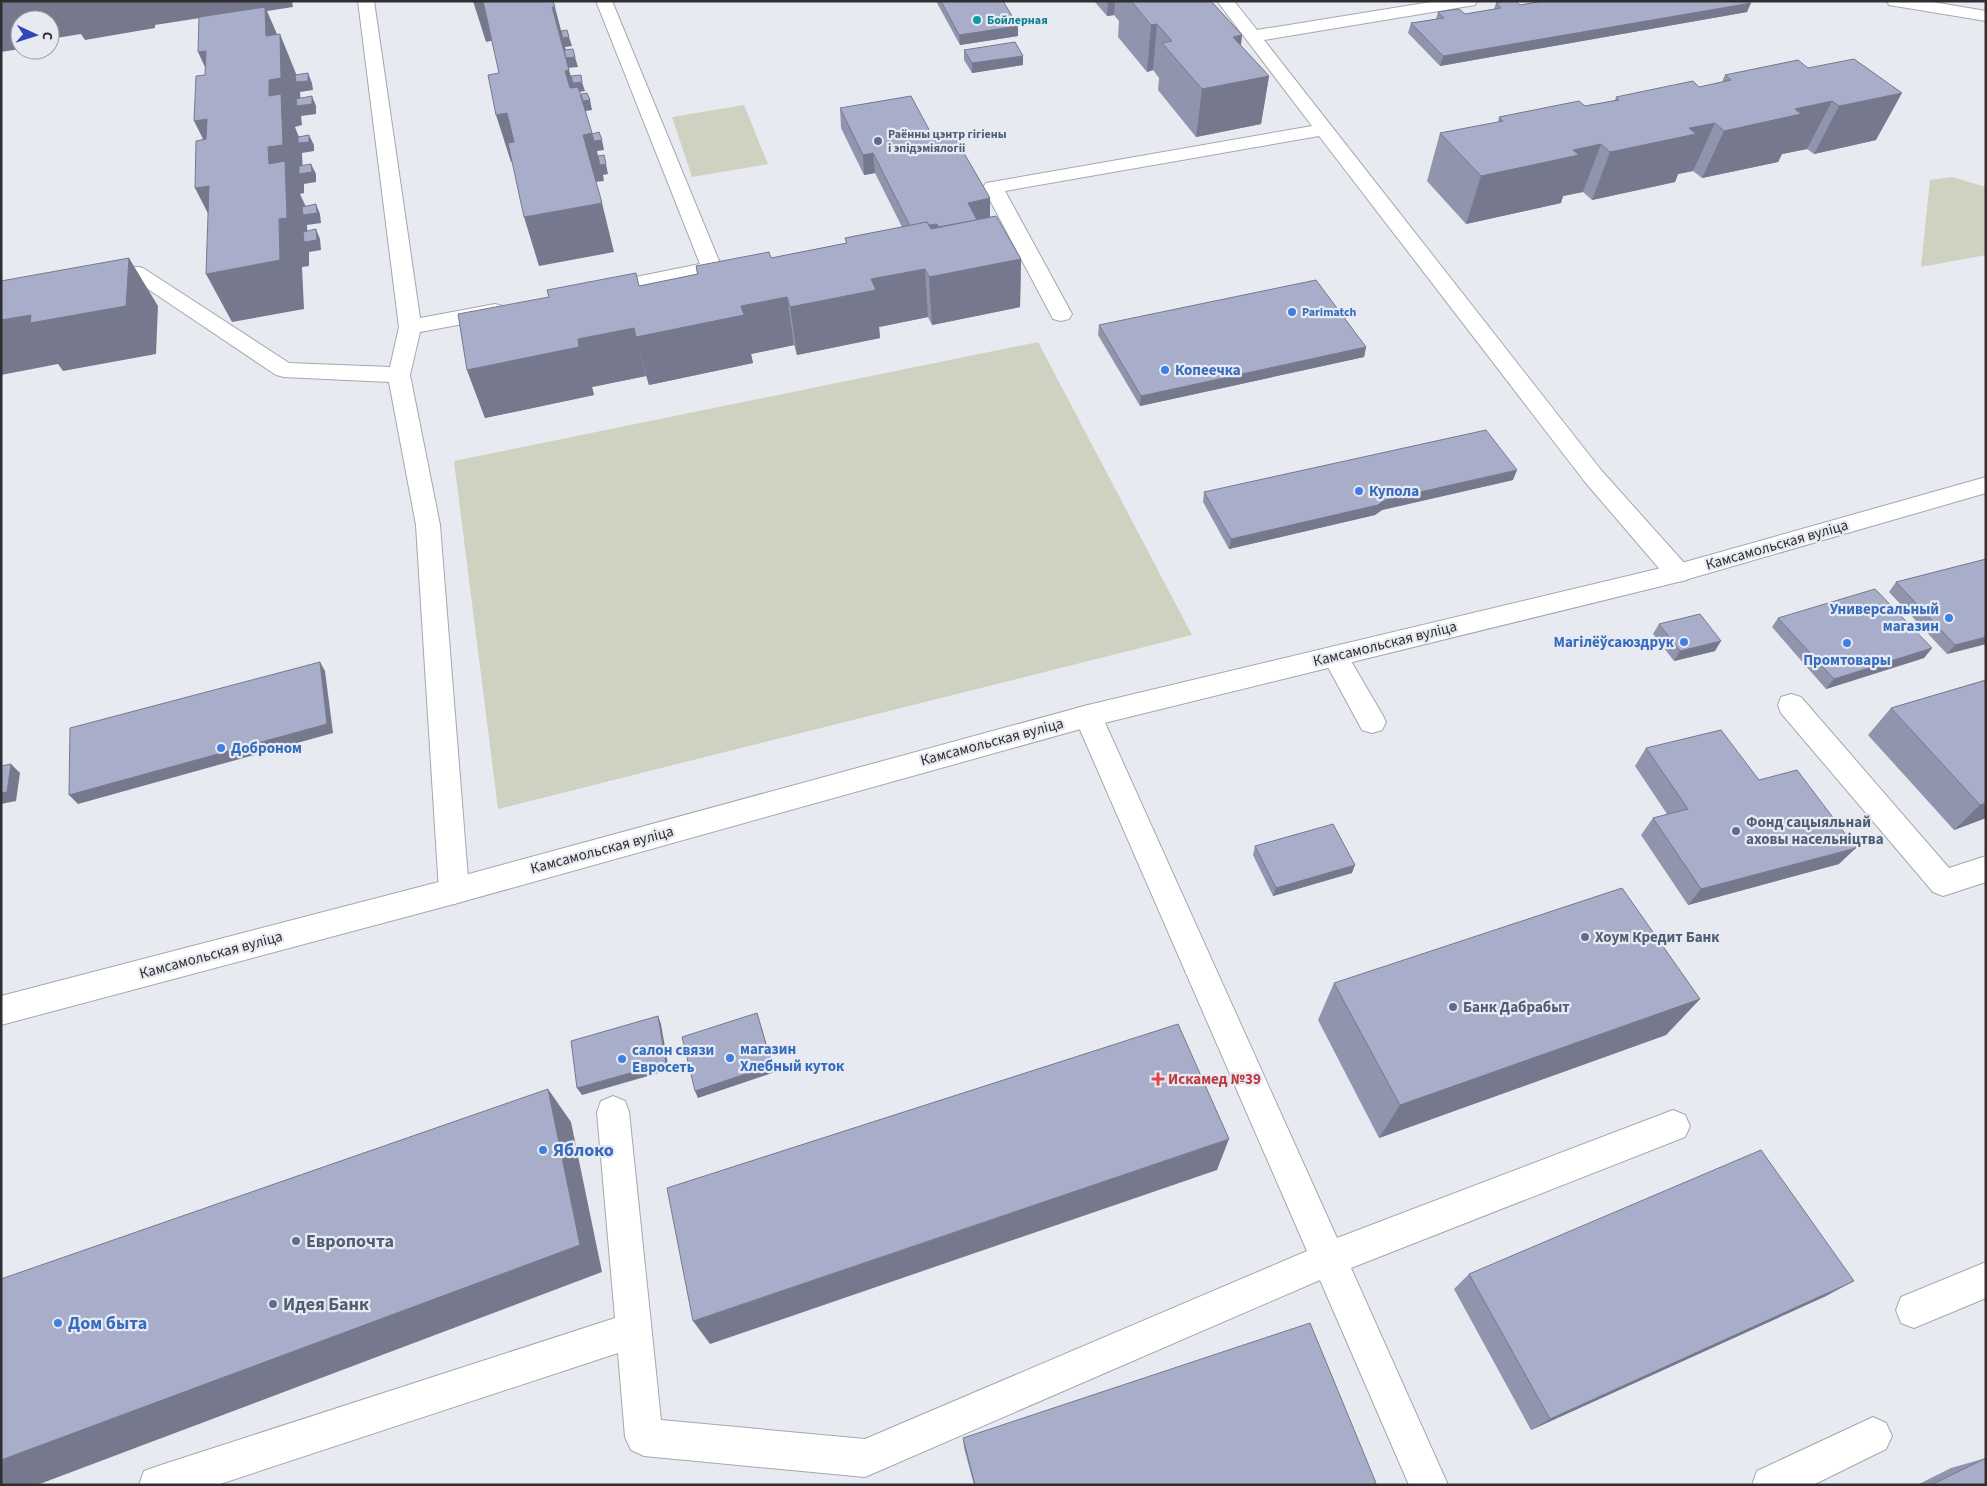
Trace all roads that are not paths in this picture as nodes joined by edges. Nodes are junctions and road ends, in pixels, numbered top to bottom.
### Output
1 (366, 1) edge
2 (604, 1) edge
3 (1225, 1) edge
4 (1469, 1) edge
5 (1895, 1) edge
6 (1986, 16) edge
7 (1254, 36) junction
8 (1325, 129) junction
9 (88, 282) edge
10 (583, 294) edge
11 (516, 307) edge
12 (1062, 314) dead end
13 (410, 327) junction
14 (399, 375) junction
15 (1986, 485) edge
16 (1678, 573) junction
17 (1335, 656) junction
18 (1791, 705) dead end
19 (1088, 716) junction
20 (1372, 722) dead end
21 (1986, 869) edge
22 (454, 891) junction
23 (1, 1011) edge
24 (613, 1112) dead end
25 (1673, 1126) dead end
26 (1329, 1259) junction
27 (1986, 1280) edge
28 (1914, 1310) dead end
29 (634, 1330) junction
30 (1873, 1436) dead end
31 (158, 1485) edge
32 (1429, 1485) edge
33 (1772, 1485) edge

1 - 13 main road
2 - 10 main road
3 - 7 main road
4 - 7 main road
5 - 6 main road
7 - 8 main road
8 - 12 main road
8 - 16 main road
9 - 14 main road
11 - 13 main road
13 - 14 main road
14 - 22 main road
15 - 16 main road, Камсамольская вуліца
16 - 17 main road, Камсамольская вуліца
17 - 19 main road, Камсамольская вуліца
17 - 20 main road
18 - 21 main road
19 - 22 main road, Камсамольская вуліца
19 - 26 main road
22 - 23 main road, Камсамольская вуліца
24 - 29 main road
25 - 26 main road
26 - 29 main road
26 - 32 main road
27 - 28 main road
29 - 31 main road
30 - 33 main road

